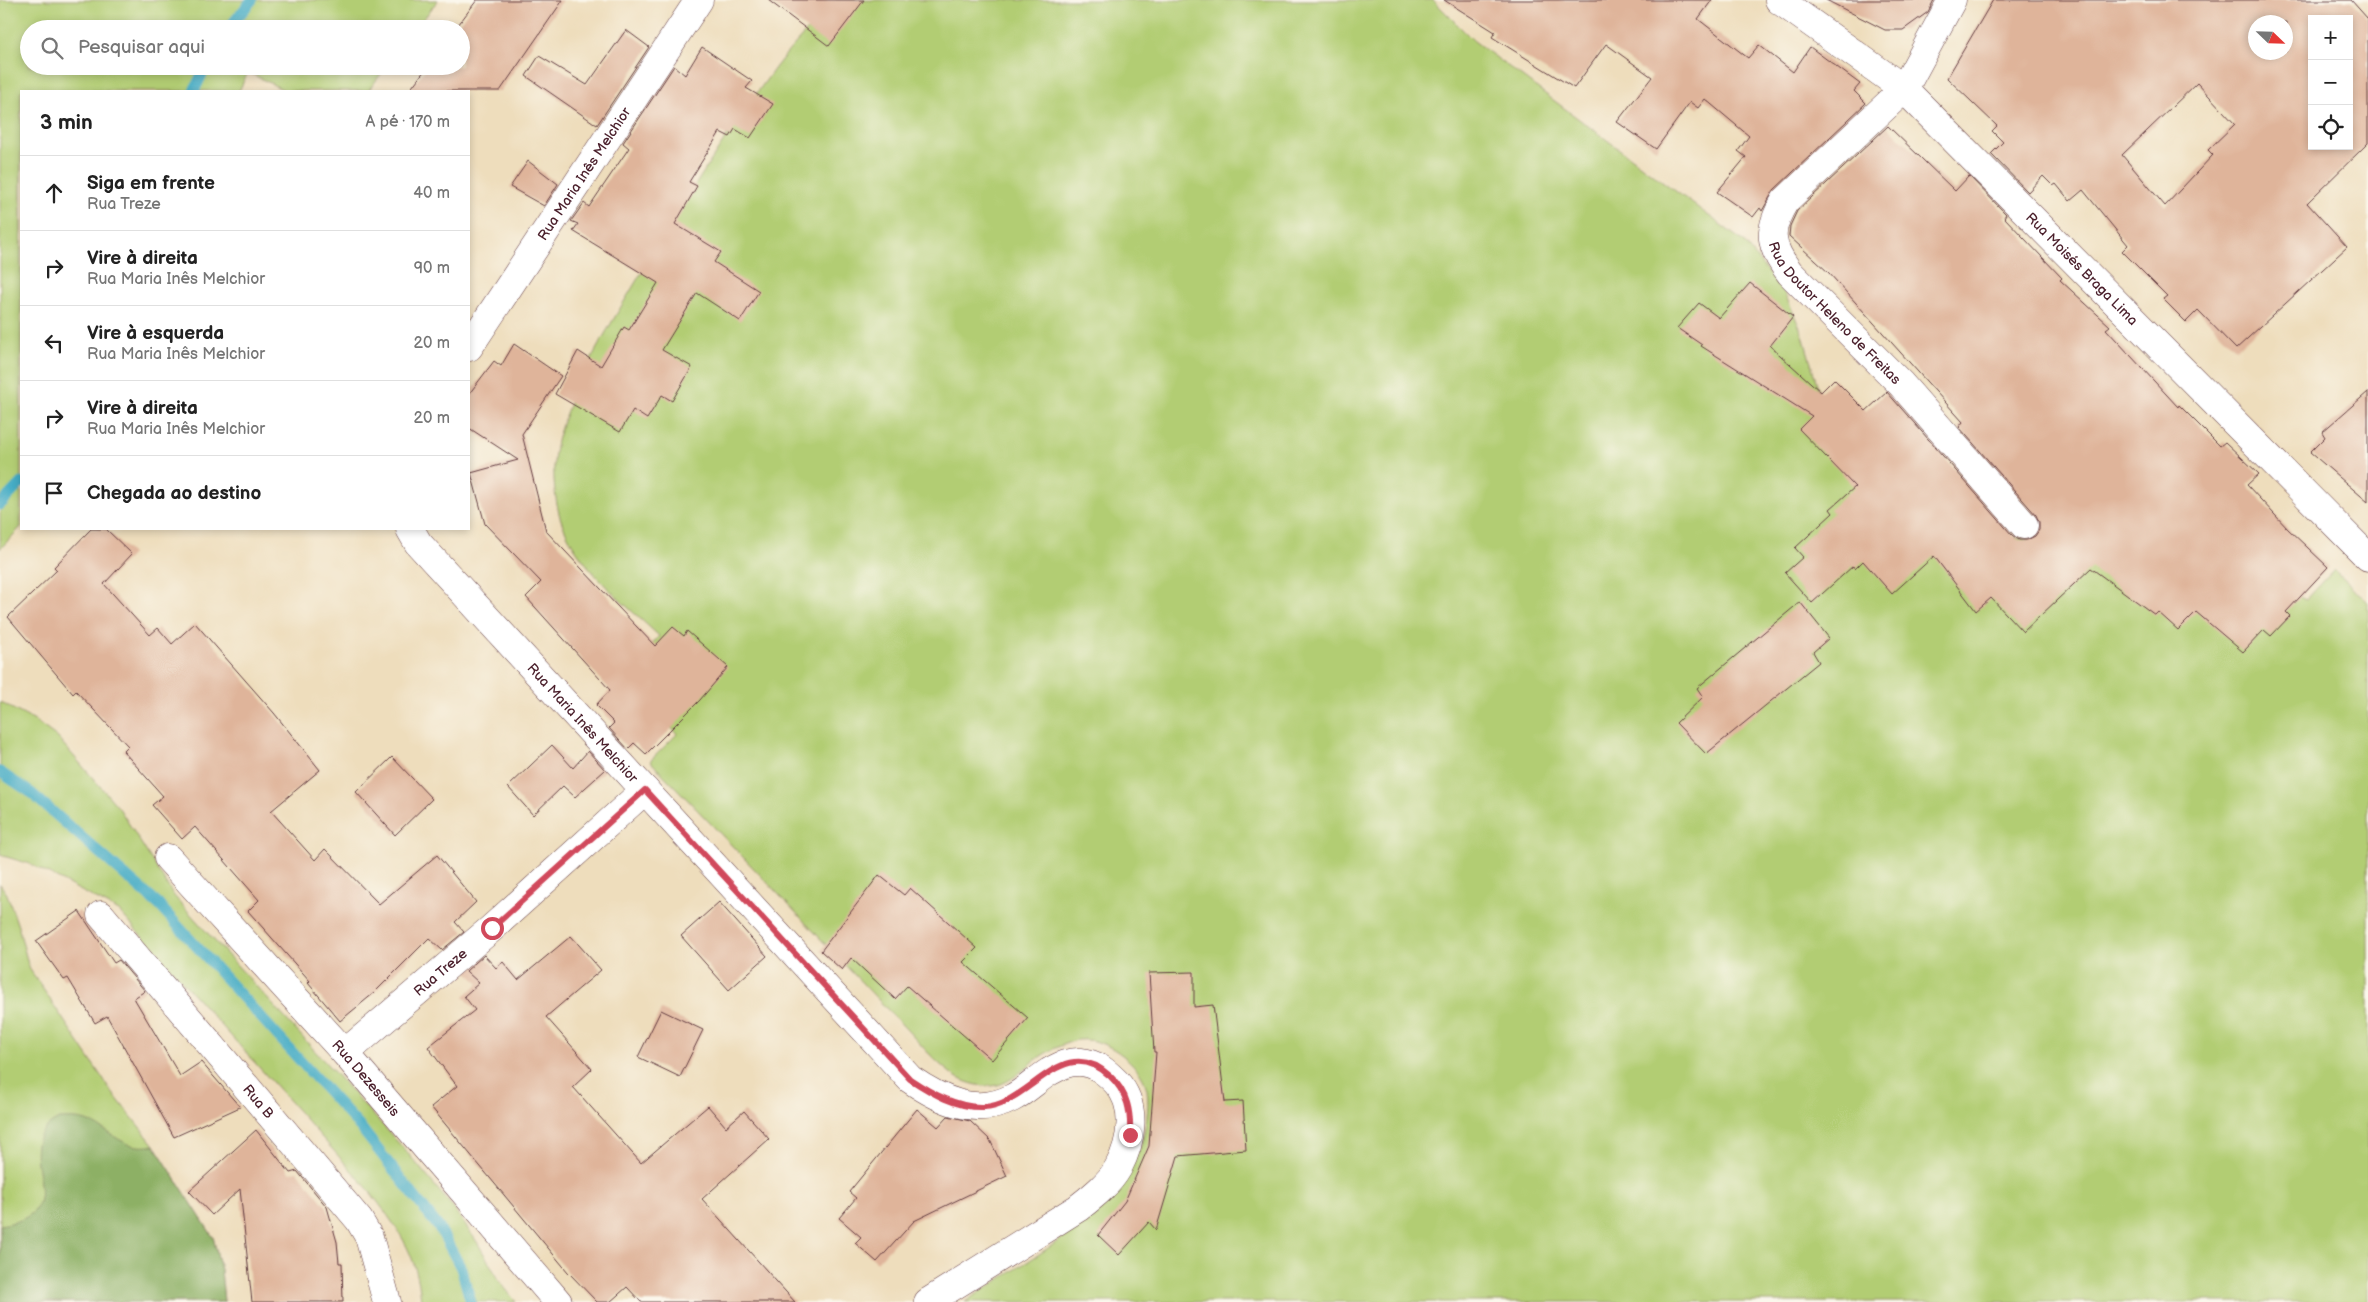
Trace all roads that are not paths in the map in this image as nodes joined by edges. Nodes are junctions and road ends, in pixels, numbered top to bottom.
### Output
1 (699, 0) edge
2 (1779, 0) edge
3 (1952, 0) edge
4 (1904, 89) junction
5 (470, 345) edge
6 (2024, 525) dead end
7 (411, 530) edge
8 (2368, 557) edge
9 (645, 790) junction
10 (168, 858) dead end
11 (100, 916) dead end
12 (346, 1053) junction
13 (387, 1302) edge
14 (558, 1302) edge
15 (928, 1302) edge

1 - 5 street, Rua Maria Inês Melchior
2 - 4 street, Rua Moisés Braga Lima
3 - 4 street, Rua Doutor Heleno de Freitas
4 - 6 street, Rua Doutor Heleno de Freitas
4 - 8 street, Rua Moisés Braga Lima
7 - 9 street, Rua Maria Inês Melchior
9 - 12 street, Rua Treze
9 - 15 street, Rua Maria Inês Melchior
10 - 12 street, Rua Dezesseis
11 - 13 street, Rua B
12 - 14 street, Rua Dezesseis

